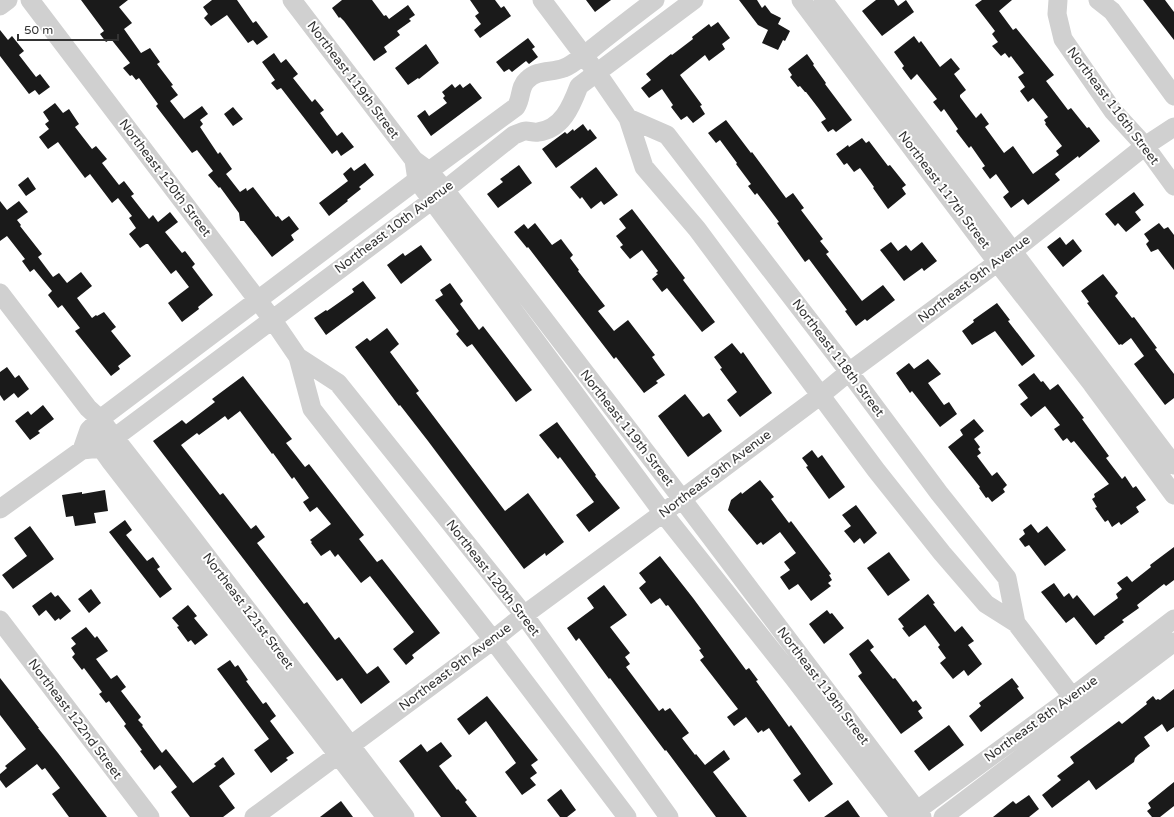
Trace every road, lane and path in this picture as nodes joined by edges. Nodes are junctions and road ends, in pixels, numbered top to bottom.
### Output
1 (8, 0) edge
2 (30, 0) edge
3 (292, 0) edge
4 (542, 0) edge
5 (655, 0) edge
6 (694, 0) edge
7 (801, 0) edge
8 (823, 0) edge
9 (1058, 0) edge
10 (1098, 0) edge
11 (0, 6) edge
12 (584, 55) junction
13 (597, 73) junction
14 (1174, 96) edge
15 (628, 118) junction
16 (1174, 127) edge
17 (1145, 146) junction
18 (423, 175) junction
19 (1174, 186) edge
20 (438, 195) junction
21 (1013, 250) junction
22 (997, 262) junction
23 (0, 293) edge
24 (258, 300) junction
25 (272, 319) junction
26 (298, 357) junction
27 (849, 372) junction
28 (821, 395) junction
29 (92, 419) junction
30 (99, 445) junction
31 (1174, 465) edge
32 (1174, 495) edge
33 (682, 499) junction
34 (0, 509) edge
35 (663, 513) junction
36 (524, 614) junction
37 (1174, 619) edge
38 (0, 620) edge
39 (1016, 623) junction
40 (493, 640) junction
41 (1174, 642) edge
42 (1077, 704) junction
43 (345, 750) junction
44 (912, 815) edge
45 (150, 817) edge
46 (254, 817) edge
47 (386, 817) edge
48 (405, 817) edge
49 (627, 817) edge
50 (669, 817) edge
51 (943, 817) edge

1 - 11 street
2 - 24 street, Northeast 120th Street
3 - 18 street, Northeast 119th Street
4 - 12 street, Northeast 118th Street
5 - 12 street, Northeast 10th Avenue
6 - 13 street, Northeast 10th Avenue
7 - 22 street, Northeast 117th Street
8 - 21 street, Northeast 117th Street
9 - 17 street, Northeast 116th Street
10 - 14 street
12 - 13 street, Northeast 118th Street
12 - 18 street, Northeast 10th Avenue
13 - 15 street, Northeast 118th Street
13 - 20 street, Northeast 10th Avenue
15 - 27 street, Northeast 118th Street
15 - 28 street, Northeast 118th Street
16 - 17 street, Northeast 9th Avenue
17 - 19 street, Northeast 116th Street
17 - 21 street, Northeast 9th Avenue
18 - 20 street, Northeast 119th Street
18 - 24 street, Northeast 10th Avenue
20 - 25 street, Northeast 10th Avenue
20 - 33 street, Northeast 119th Street
20 - 35 street, Northeast 119th Street
21 - 22 street, Northeast 9th Avenue
21 - 31 street, Northeast 117th Street
22 - 27 street, Northeast 9th Avenue
22 - 32 street, Northeast 117th Street
23 - 29 street, Northeast 121st Street
24 - 25 street, Northeast 120th Street
24 - 29 street, Northeast 10th Avenue
25 - 26 street, Northeast 120th Street
25 - 30 street, Northeast 10th Avenue
26 - 36 street, Northeast 120th Street
26 - 40 street, Northeast 120th Street
27 - 28 street, Northeast 9th Avenue
27 - 39 street, Northeast 118th Street
28 - 33 street, Northeast 9th Avenue
28 - 39 street, Northeast 118th Street
29 - 30 street, Northeast 121st Street
29 - 30 street
30 - 34 street, Northeast 10th Avenue
30 - 43 street, Northeast 121st Street
33 - 35 street, Northeast 9th Avenue
33 - 44 street, Northeast 119th Street
35 - 36 street, Northeast 9th Avenue
35 - 44 street, Northeast 119th Street
36 - 40 street, Northeast 9th Avenue
36 - 50 street, Northeast 120th Street
37 - 42 street, Northeast 8th Avenue
38 - 45 street, Northeast 122nd Street
39 - 42 street, Northeast 118th Street
40 - 43 street, Northeast 9th Avenue
40 - 49 street, Northeast 120th Street
41 - 42 street, Northeast 8th Avenue
42 - 44 street, Northeast 8th Avenue
42 - 51 street, Northeast 8th Avenue
43 - 46 street, Northeast 9th Avenue
43 - 47 street, Northeast 121st Street
43 - 48 street, Northeast 121st Street

